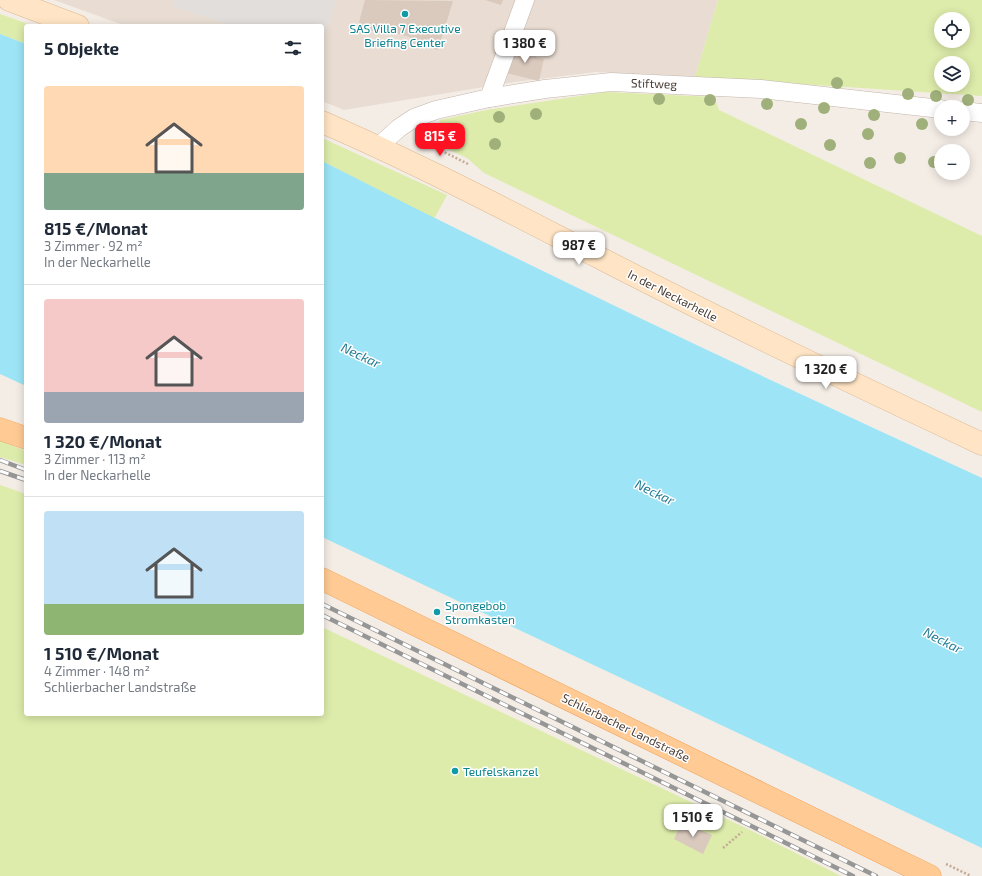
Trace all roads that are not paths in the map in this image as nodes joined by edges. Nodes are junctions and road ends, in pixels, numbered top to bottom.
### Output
1 (9, 0) edge
2 (524, 0) edge
3 (73, 24) edge
4 (489, 98) junction
5 (934, 108) edge
6 (970, 112) edge
7 (982, 113) edge
8 (324, 123) edge
9 (379, 146) junction
10 (0, 428) edge
11 (24, 437) edge
12 (982, 444) edge
13 (324, 580) edge
14 (930, 876) edge

1 - 3 main road
2 - 4 street
4 - 5 street, Stiftweg
4 - 9 street, Stiftweg
6 - 7 street
8 - 9 main road, In der Neckarhelle
9 - 12 main road, In der Neckarhelle
10 - 11 main road
13 - 14 main road, Schlierbacher Landstraße

